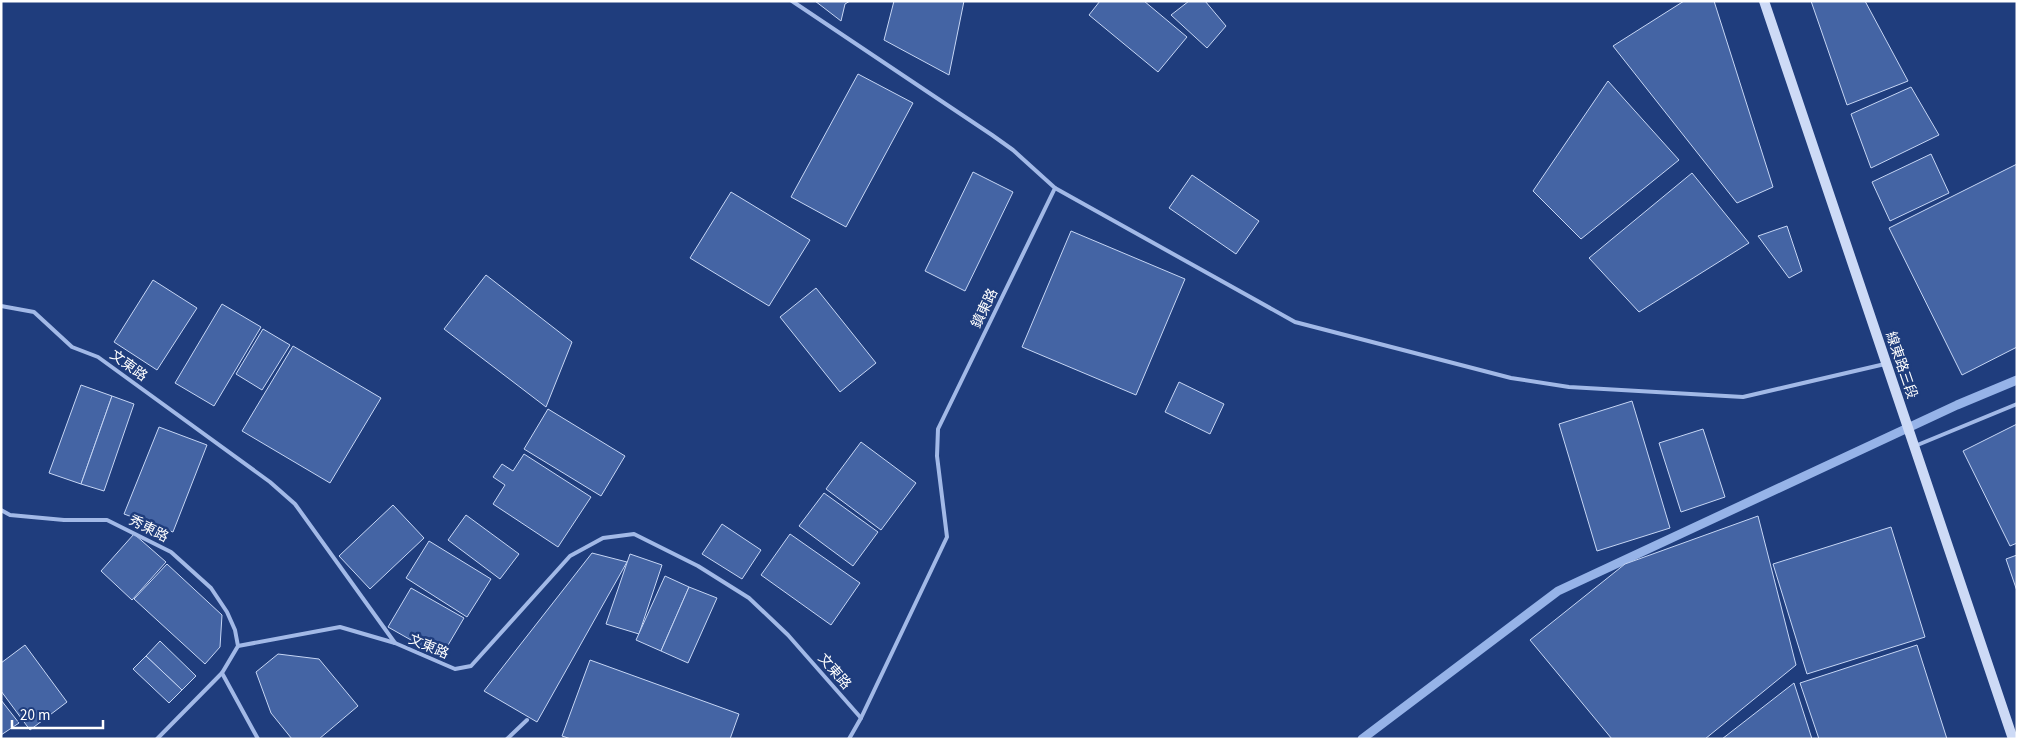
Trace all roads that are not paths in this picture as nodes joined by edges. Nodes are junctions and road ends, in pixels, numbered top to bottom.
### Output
1 (792, 1) edge
2 (1764, 1) edge
3 (1054, 188) junction
4 (1, 306) edge
5 (1887, 363) junction
6 (2017, 404) edge
7 (1915, 446) junction
8 (1, 510) edge
9 (394, 643) junction
10 (238, 646) junction
11 (222, 673) junction
12 (861, 718) junction
13 (527, 720) dead end
14 (157, 739) edge
15 (258, 739) edge
16 (507, 739) edge
17 (849, 739) edge
18 (2014, 739) edge

1 - 3 lane
2 - 5 main road, 線東路三段
3 - 5 lane
3 - 12 lane, 鎮東路
4 - 9 lane, 文東路
5 - 7 main road, 線東路三段
6 - 7 lane
7 - 18 main road, 線東路三段
8 - 10 lane, 秀東路
9 - 10 lane
9 - 12 lane, 文東路
10 - 11 lane
11 - 14 lane
11 - 15 lane
12 - 17 lane, 鎮東路
13 - 16 lane

